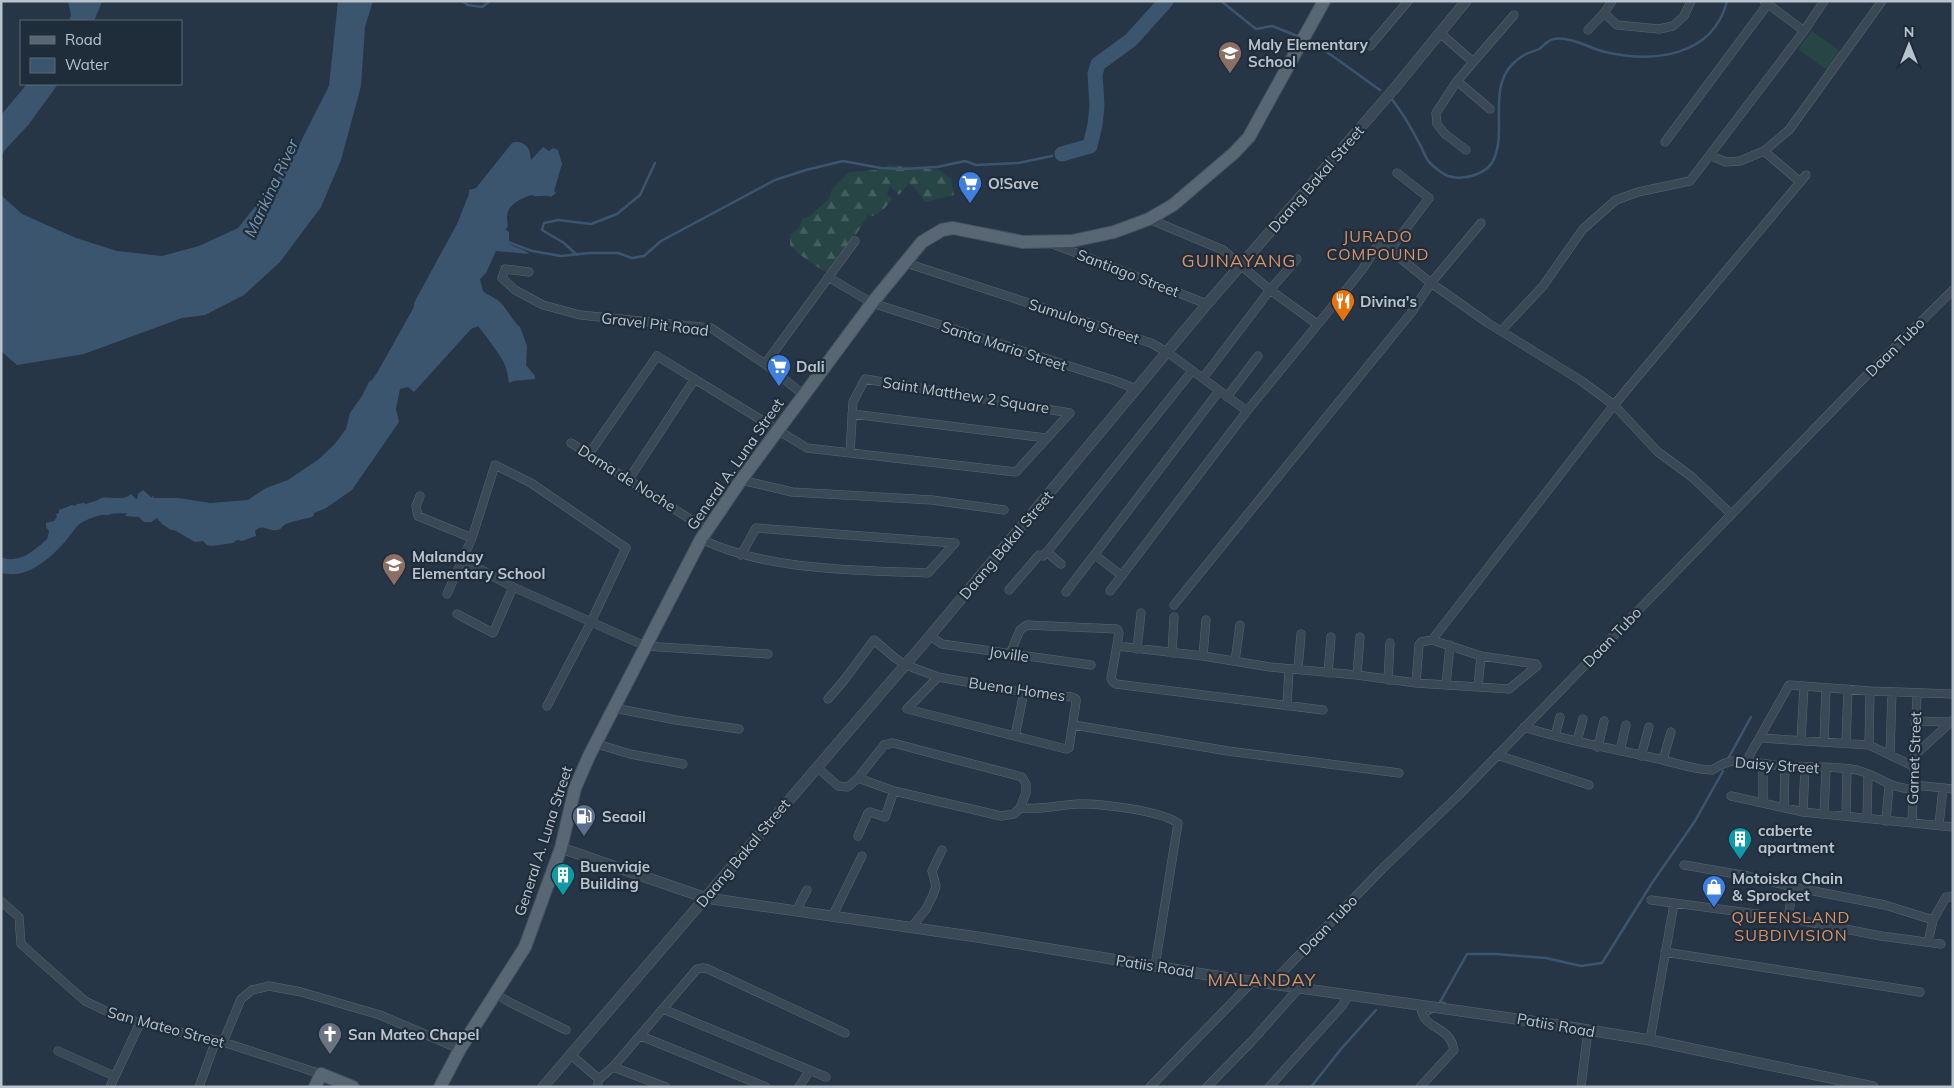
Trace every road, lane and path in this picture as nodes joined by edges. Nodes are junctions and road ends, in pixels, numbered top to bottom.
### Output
1 (1324, 1) edge
2 (1408, 1) edge
3 (1466, 1) edge
4 (1612, 1) edge
5 (1691, 1) edge
6 (1824, 1) edge
7 (1882, 1) edge
8 (1765, 3) edge
9 (1604, 14) junction
10 (1514, 15) dead end
11 (1588, 30) dead end
12 (1804, 31) junction
13 (1440, 33) junction
14 (1370, 46) dead end
15 (1473, 62) junction
16 (1457, 81) junction
17 (1490, 109) dead end
18 (1665, 142) dead end
19 (1466, 150) dead end
20 (1764, 151) junction
21 (1711, 156) junction
22 (1397, 173) dead end
23 (1806, 175) dead end
24 (1800, 182) junction
25 (1149, 219) junction
26 (1481, 223) dead end
27 (855, 241) dead end
28 (1049, 242) junction
29 (1390, 250) junction
30 (1297, 259) dead end
31 (906, 263) junction
32 (1241, 265) junction
33 (529, 272) dead end
34 (828, 276) junction
35 (1432, 283) junction
36 (1270, 290) junction
37 (1953, 290) edge
38 (872, 303) junction
39 (1207, 304) junction
40 (1318, 324) junction
41 (1501, 331) junction
42 (1167, 352) junction
43 (1258, 356) dead end
44 (765, 364) junction
45 (1192, 371) junction
46 (1203, 378) junction
47 (694, 380) junction
48 (1136, 390) junction
49 (1219, 390) junction
50 (804, 394) junction
51 (1227, 397) junction
52 (1614, 405) junction
53 (1247, 410) junction
54 (852, 414) junction
55 (779, 430) junction
56 (1046, 438) junction
57 (571, 443) dead end
58 (850, 453) junction
59 (589, 454) junction
60 (629, 479) junction
61 (741, 480) junction
62 (420, 496) dead end
63 (1004, 510) dead end
64 (1732, 514) junction
65 (704, 535) junction
66 (472, 538) junction
67 (1047, 552) junction
68 (741, 555) junction
69 (1095, 555) junction
70 (463, 560) junction
71 (1061, 564) dead end
72 (1122, 576) junction
73 (513, 587) junction
74 (1009, 590) dead end
75 (1066, 592) dead end
76 (1110, 592) dead end
77 (447, 594) dead end
78 (1174, 605) dead end
79 (1141, 613) dead end
80 (457, 614) dead end
81 (1174, 617) dead end
82 (1206, 620) dead end
83 (591, 622) junction
84 (1240, 625) dead end
85 (1301, 634) dead end
86 (930, 636) junction
87 (1331, 636) dead end
88 (1360, 638) dead end
89 (1432, 640) junction
90 (1390, 642) dead end
91 (1450, 645) junction
92 (644, 646) junction
93 (1117, 646) junction
94 (1137, 649) junction
95 (1172, 653) junction
96 (768, 654) dead end
97 (1010, 654) junction
98 (1203, 656) junction
99 (1481, 656) junction
100 (1235, 661) junction
101 (906, 665) junction
102 (1091, 665) dead end
103 (1289, 669) junction
104 (1298, 669) junction
105 (1328, 672) junction
106 (1357, 675) junction
107 (938, 677) junction
108 (1388, 680) junction
109 (1416, 683) junction
110 (1446, 685) junction
111 (1478, 687) junction
112 (1804, 687) junction
113 (1826, 688) junction
114 (1848, 689) junction
115 (1870, 691) junction
116 (1024, 692) junction
117 (1892, 692) junction
118 (1916, 693) junction
119 (1953, 694) edge
120 (828, 699) dead end
121 (547, 706) dead end
122 (1287, 706) junction
123 (614, 708) junction
124 (1323, 710) dead end
125 (1560, 717) dead end
126 (1583, 719) dead end
127 (1915, 721) junction
128 (1952, 721) edge
129 (1604, 722) dead end
130 (1074, 725) junction
131 (1626, 725) dead end
132 (1524, 727) junction
133 (1649, 727) dead end
134 (739, 729) dead end
135 (1671, 732) dead end
136 (1015, 736) junction
137 (1555, 736) junction
138 (1760, 738) junction
139 (1801, 740) junction
140 (1824, 741) junction
141 (1577, 742) junction
142 (1846, 742) junction
143 (594, 743) junction
144 (1869, 745) junction
145 (1598, 747) junction
146 (1620, 751) junction
147 (1890, 755) junction
148 (1497, 756) junction
149 (1641, 756) junction
150 (1915, 756) junction
151 (1663, 760) junction
152 (1746, 762) junction
153 (683, 764) dead end
154 (1763, 764) junction
155 (1784, 766) junction
156 (817, 767) junction
157 (1805, 767) junction
158 (1915, 767) junction
159 (1826, 769) junction
160 (1847, 769) junction
161 (1399, 773) dead end
162 (1868, 774) junction
163 (858, 778) junction
164 (1589, 785) dead end
165 (1890, 786) junction
166 (1914, 787) junction
167 (1944, 788) junction
168 (1953, 789) edge
169 (894, 791) junction
170 (1731, 796) dead end
171 (1763, 804) junction
172 (1020, 808) junction
173 (1784, 808) junction
174 (1803, 812) junction
175 (1824, 814) junction
176 (1846, 815) junction
177 (1867, 817) junction
178 (1886, 821) junction
179 (1912, 822) junction
180 (1940, 825) junction
181 (1953, 827) edge
182 (858, 836) dead end
183 (561, 848) junction
184 (942, 850) dead end
185 (862, 856) dead end
186 (1684, 865) dead end
187 (1793, 887) junction
188 (806, 890) dead end
189 (1953, 897) edge
190 (706, 898) junction
191 (1651, 900) dead end
192 (1, 901) edge
193 (1674, 904) junction
194 (796, 911) junction
195 (832, 917) junction
196 (1788, 918) junction
197 (1933, 920) junction
198 (911, 928) junction
199 (1928, 942) junction
200 (1941, 944) dead end
201 (1665, 952) junction
202 (1155, 966) junction
203 (1253, 981) junction
204 (1271, 984) junction
205 (1299, 988) junction
206 (1920, 992) dead end
207 (496, 994) junction
208 (1349, 995) junction
209 (1421, 1005) junction
210 (663, 1009) junction
211 (140, 1023) junction
212 (566, 1030) dead end
213 (1588, 1030) junction
214 (845, 1033) dead end
215 (641, 1036) junction
216 (1650, 1040) junction
217 (219, 1041) junction
218 (460, 1049) junction
219 (58, 1051) dead end
220 (570, 1054) junction
221 (613, 1067) junction
222 (810, 1070) junction
223 (321, 1074) junction
224 (114, 1076) junction
225 (826, 1077) dead end
226 (598, 1083) edge
227 (110, 1087) edge
228 (199, 1087) edge
229 (315, 1087) edge
230 (353, 1087) edge
231 (440, 1087) edge
232 (543, 1087) edge
233 (666, 1087) edge
234 (766, 1087) edge
235 (798, 1087) edge
236 (1150, 1087) edge
237 (1207, 1087) edge
238 (1269, 1087) edge
239 (1420, 1087) edge
240 (1581, 1087) edge
241 (1873, 1087) edge

1 - 25 main road, General A. Luna Street
2 - 14 street
3 - 13 street, Daang Bakal Street
4 - 9 street
5 - 9 street
6 - 12 street
7 - 20 street
8 - 12 street
8 - 18 street
9 - 11 street
10 - 15 street
12 - 21 street
13 - 15 street
13 - 32 street, Daang Bakal Street
15 - 16 street
16 - 17 street
16 - 19 street
20 - 21 street
20 - 24 street
21 - 41 street
22 - 29 street
23 - 24 street
24 - 52 street
25 - 28 main road, General A. Luna Street
25 - 32 street
26 - 35 street
27 - 34 street
28 - 31 main road, General A. Luna Street
28 - 39 street, Santiago Street
29 - 35 street
29 - 40 street
30 - 36 street
31 - 38 main road, General A. Luna Street
31 - 42 street, Sumulong Street
32 - 36 street
32 - 39 street, Daang Bakal Street
33 - 44 street, Gravel Pit Road
34 - 38 street, Santa Maria Street
34 - 44 street
35 - 41 street
35 - 78 street
36 - 40 street
36 - 46 street
37 - 64 street, Daan Tubo
38 - 48 street, Santa Maria Street
38 - 50 main road, General A. Luna Street
39 - 42 street, Daang Bakal Street
40 - 53 street
41 - 52 street
42 - 45 street, Sumulong Street
42 - 48 street, Daang Bakal Street
43 - 51 street
44 - 50 street, Gravel Pit Road
45 - 46 street, Sumulong Street
45 - 67 street
46 - 49 street, Sumulong Street
47 - 55 street, Saint Matthew 2 Square
47 - 59 street, Saint Matthew 2 Square
47 - 60 street
48 - 86 street, Daang Bakal Street
49 - 51 street, Sumulong Street
49 - 69 street
50 - 55 main road, General A. Luna Street
51 - 53 street, Sumulong Street
52 - 64 street
52 - 89 street
53 - 72 street
54 - 56 street, Saint Matthew 2 Square
54 - 56 street, Saint Matthew 2 Square
54 - 58 street, Saint Matthew 2 Square
55 - 58 street, Saint Matthew 2 Square
55 - 61 main road, General A. Luna Street
56 - 58 street, Saint Matthew 2 Square
57 - 59 street, Dama de Noche
59 - 60 street, Dama de Noche
60 - 65 street, Dama de Noche
61 - 63 street
61 - 65 main road, General A. Luna Street
62 - 66 street
64 - 132 street, Daan Tubo
65 - 68 street, Dama de Noche
65 - 92 main road, General A. Luna Street
66 - 70 street
66 - 83 street
67 - 71 street
67 - 74 street
68 - 68 street, Dama de Noche
69 - 72 street
69 - 75 street
70 - 73 street
70 - 77 street
72 - 76 street
73 - 80 street
73 - 83 street
79 - 94 street
81 - 95 street
82 - 98 street
83 - 92 street
83 - 121 street
84 - 100 street
85 - 104 street
86 - 97 street, Joville
86 - 101 street, Daang Bakal Street
87 - 105 street
88 - 106 street
89 - 91 street
89 - 109 street
90 - 108 street
91 - 99 street
91 - 110 street
92 - 96 street
92 - 123 main road, General A. Luna Street
93 - 94 street
93 - 97 street
93 - 122 street
94 - 95 street
95 - 98 street
97 - 102 street, Joville
98 - 100 street
99 - 111 street
99 - 111 street
100 - 103 street
101 - 107 street, Buena Homes
101 - 120 street, Buena Homes
101 - 156 street, Daang Bakal Street
103 - 104 street
103 - 122 street
104 - 105 street
105 - 106 street
106 - 108 street
107 - 116 street, Buena Homes
107 - 136 street
108 - 109 street
109 - 110 street
110 - 111 street
112 - 113 street
112 - 138 street
112 - 139 street
113 - 114 street
113 - 140 street
114 - 115 street
114 - 142 street
115 - 117 street
115 - 144 street
116 - 130 street, Buena Homes
116 - 136 street
117 - 118 street
117 - 147 street
118 - 119 street
118 - 127 street, Garnet Street
122 - 124 street
123 - 134 street
123 - 143 main road, General A. Luna Street
125 - 137 street
126 - 141 street
127 - 128 street
127 - 150 street, Garnet Street
128 - 150 street
129 - 145 street
130 - 136 street, Buena Homes
130 - 161 street
131 - 146 street
132 - 137 street, Daisy Street
132 - 148 street, Daan Tubo
133 - 149 street
135 - 151 street
137 - 141 street, Daisy Street
138 - 139 street
138 - 152 street
139 - 140 street
140 - 142 street
141 - 145 street, Daisy Street
142 - 144 street
143 - 153 street
143 - 183 main road, General A. Luna Street
144 - 147 street
145 - 146 street, Daisy Street
146 - 149 street, Daisy Street
147 - 158 street
148 - 164 street
148 - 204 street, Daan Tubo
149 - 151 street, Daisy Street
150 - 158 street, Garnet Street
151 - 152 street, Daisy Street
152 - 154 street, Daisy Street
154 - 155 street, Daisy Street
154 - 171 street
155 - 157 street, Daisy Street
155 - 173 street
156 - 163 street
156 - 190 street, Daang Bakal Street
157 - 159 street, Daisy Street
157 - 174 street
158 - 166 street, Garnet Street
159 - 160 street, Daisy Street
159 - 175 street
160 - 162 street, Daisy Street
160 - 176 street
162 - 165 street, Daisy Street
162 - 177 street
163 - 169 street
163 - 172 street
165 - 166 street, Daisy Street
165 - 178 street
166 - 167 street, Daisy Street
166 - 179 street, Garnet Street
167 - 168 street, Daisy Street
167 - 180 street
169 - 172 street
169 - 182 street
170 - 171 street
171 - 173 street
172 - 202 street
173 - 174 street
174 - 175 street
175 - 176 street
176 - 177 street
177 - 178 street
178 - 179 street
179 - 180 street
180 - 181 street
183 - 190 street, Patiis Road
183 - 207 main road, General A. Luna Street
184 - 198 street
185 - 195 street
186 - 187 street
187 - 196 street
187 - 197 street
188 - 194 street
189 - 197 street
190 - 194 street, Patiis Road
190 - 220 street, Daang Bakal Street
191 - 193 street
192 - 211 street, San Mateo Street
193 - 196 street
193 - 201 street
194 - 195 street, Patiis Road
195 - 198 street, Patiis Road
196 - 199 street
197 - 199 street
198 - 202 street, Patiis Road
199 - 200 street
201 - 206 street
201 - 216 street
202 - 203 street, Patiis Road
203 - 204 street, Patiis Road
203 - 236 street
204 - 205 street, Patiis Road
205 - 208 street, Patiis Road
205 - 237 street
207 - 212 street
207 - 218 main road, General A. Luna Street
208 - 209 street, Patiis Road
208 - 238 street
209 - 213 street, Patiis Road
209 - 239 street
210 - 214 street
210 - 215 street
210 - 222 street
211 - 217 street, San Mateo Street
211 - 224 street
213 - 216 street, Patiis Road
213 - 240 street
215 - 221 street
215 - 234 street
216 - 241 street, Patiis Road
217 - 218 street
217 - 223 street, San Mateo Street
217 - 228 street
218 - 231 main road, General A. Luna Street
219 - 224 street
220 - 226 street
220 - 232 street, Daang Bakal Street
221 - 226 street
221 - 233 street
222 - 225 street
222 - 235 street
223 - 229 main road
223 - 230 main road
224 - 227 street

